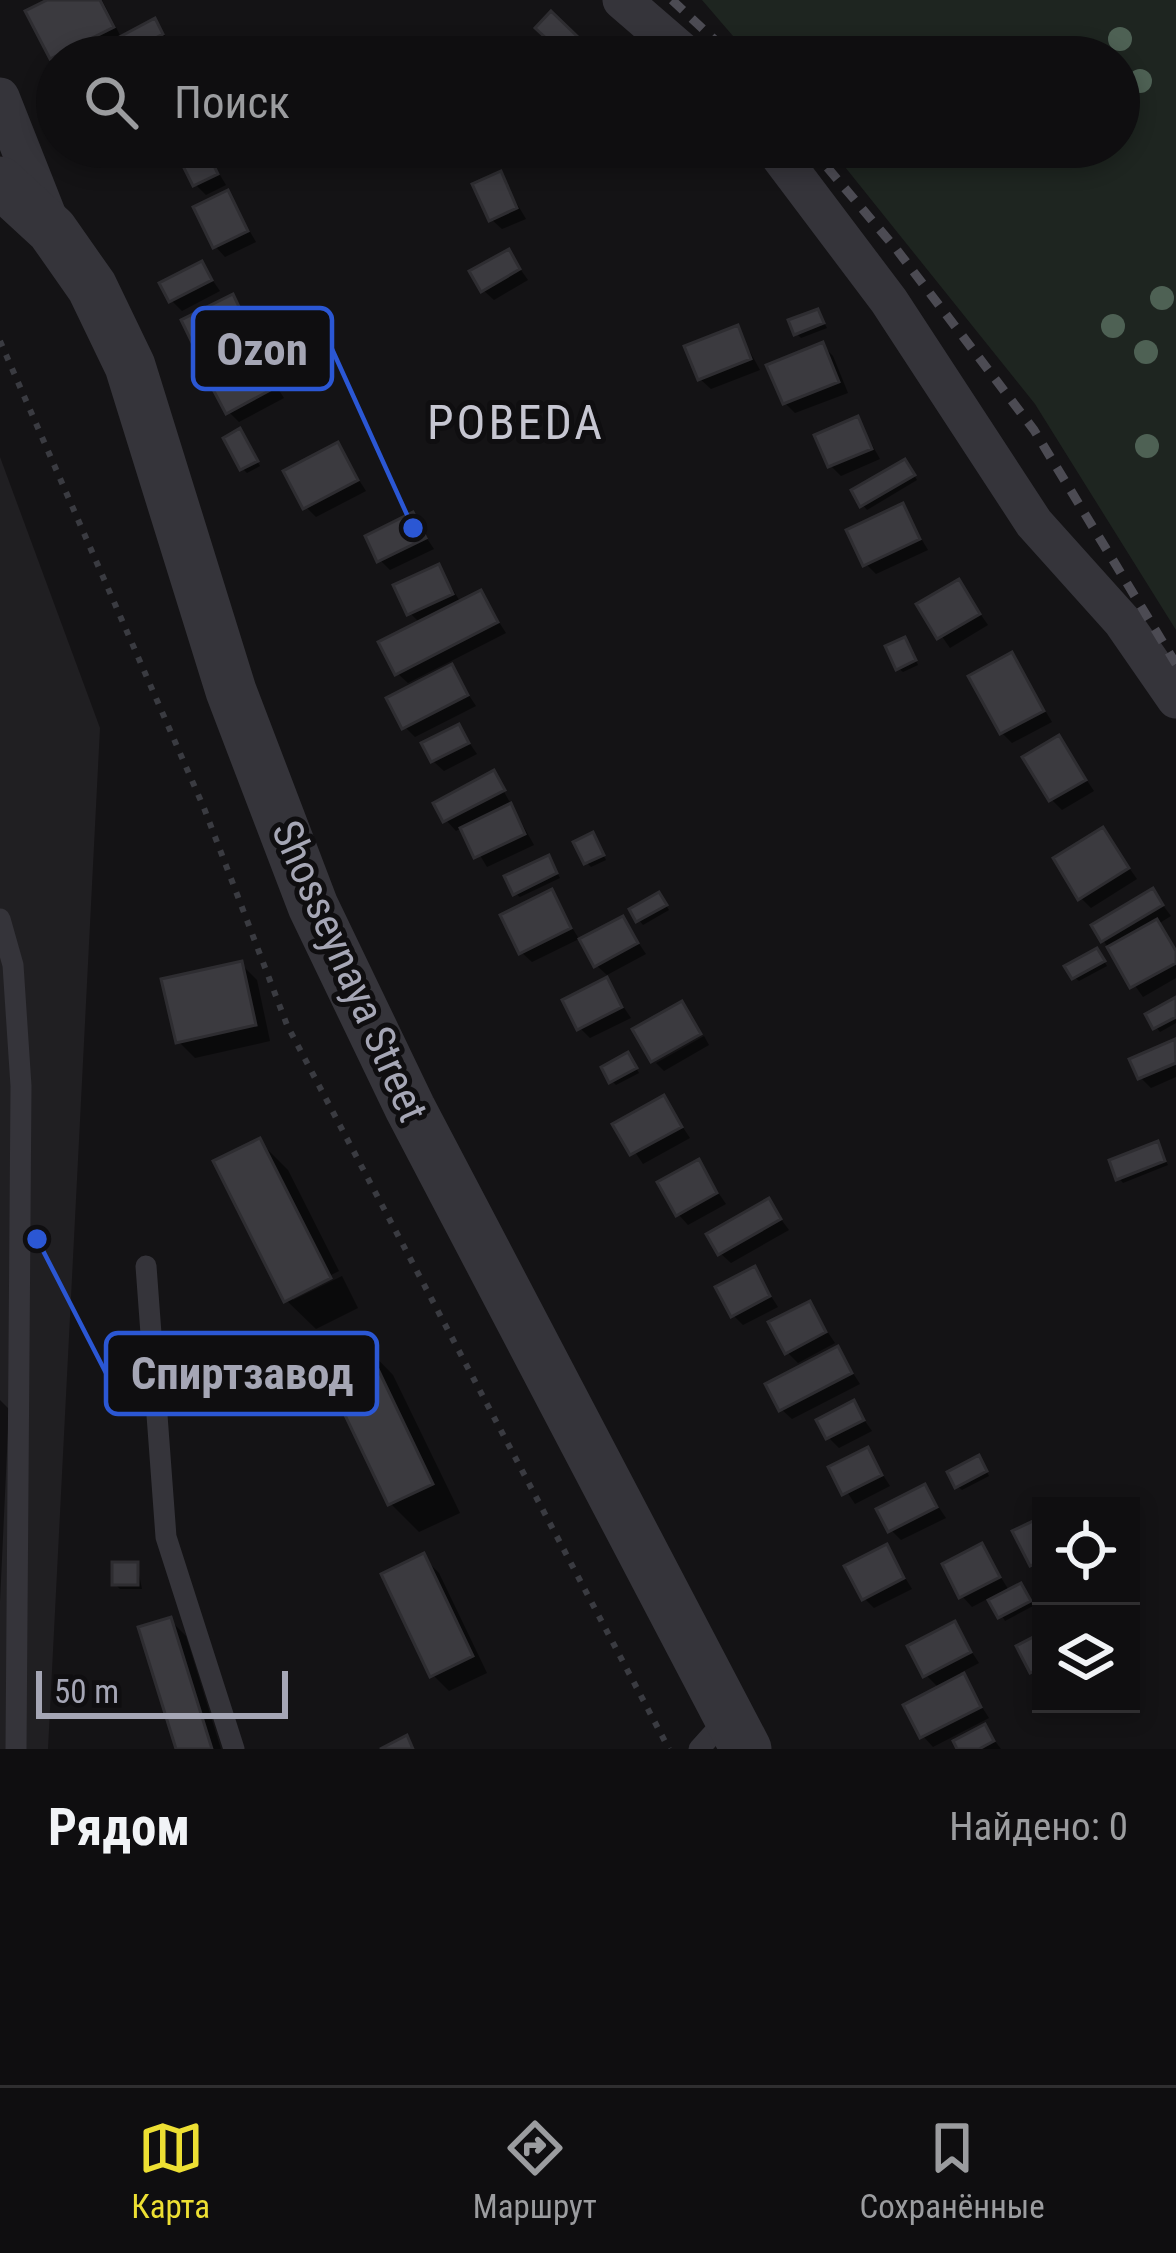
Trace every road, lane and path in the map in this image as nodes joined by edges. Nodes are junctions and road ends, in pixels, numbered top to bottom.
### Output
1 (622, 0) edge
2 (664, 36) edge
3 (0, 97) edge
4 (789, 168) edge
5 (0, 182) edge
6 (52, 230) junction
7 (0, 341) edge
8 (1176, 699) edge
9 (0, 919) edge
10 (146, 1267) dead end
11 (725, 1738) edge
12 (11, 1739) edge
13 (234, 1749) edge
14 (669, 1749) edge

1 - 2 street
3 - 6 street
4 - 8 street
5 - 6 street, Shosseynaya Street
6 - 11 street, Shosseynaya Street
7 - 14 path
9 - 12 lane
10 - 13 lane

